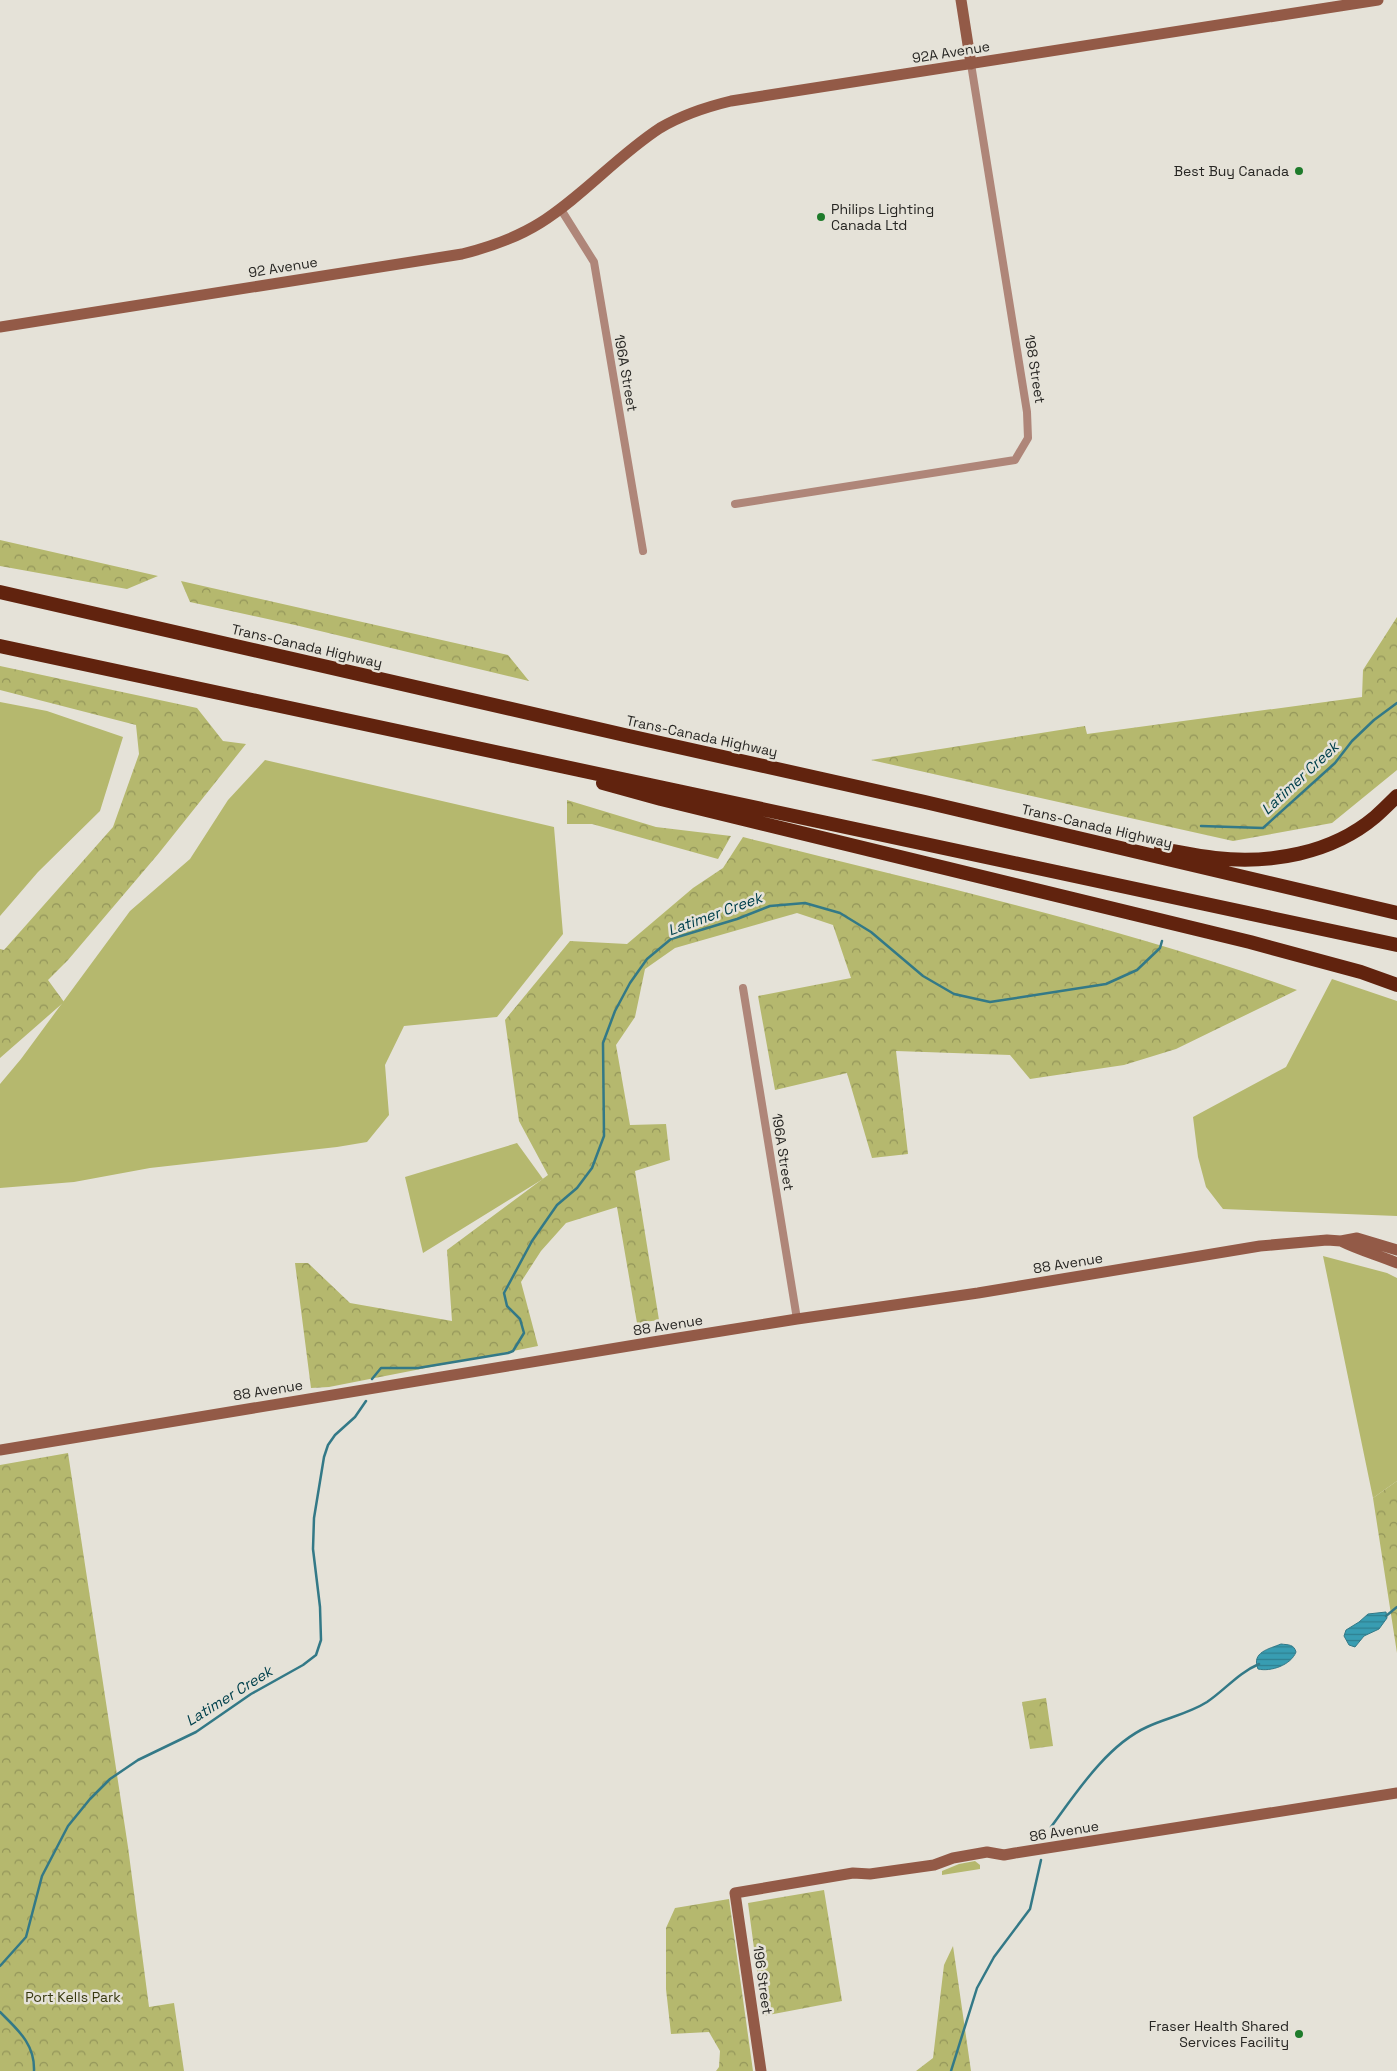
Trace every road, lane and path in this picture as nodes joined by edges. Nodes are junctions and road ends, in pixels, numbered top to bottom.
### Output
1 (961, 0) edge
2 (1378, 0) edge
3 (971, 64) junction
4 (560, 208) junction
5 (0, 327) edge
6 (735, 504) dead end
7 (643, 552) dead end
8 (0, 592) edge
9 (0, 646) edge
10 (509, 756) junction
11 (1397, 796) edge
12 (1023, 824) junction
13 (1397, 913) edge
14 (1397, 945) edge
15 (1397, 985) edge
16 (743, 988) dead end
17 (1341, 1241) junction
18 (1397, 1250) edge
19 (1397, 1263) edge
20 (797, 1319) junction
21 (0, 1450) edge
22 (1397, 1793) edge
23 (735, 1893) joint
24 (761, 2071) edge

1 - 3 street, 198 Street
2 - 3 street, 92A Avenue
3 - 4 street, 92A Avenue
3 - 6 street, 198 Street
4 - 5 street, 92 Avenue
4 - 7 street, 196A Street
8 - 12 highway, Trans-Canada Highway
9 - 10 highway
10 - 14 highway
10 - 15 highway
11 - 12 highway
12 - 13 highway, Trans-Canada Highway
16 - 20 street, 196A Street
17 - 18 street, 88 Avenue
17 - 19 street
17 - 20 street, 88 Avenue
20 - 21 street, 88 Avenue
22 - 23 street, 86 Avenue
23 - 24 street, 196 Street

